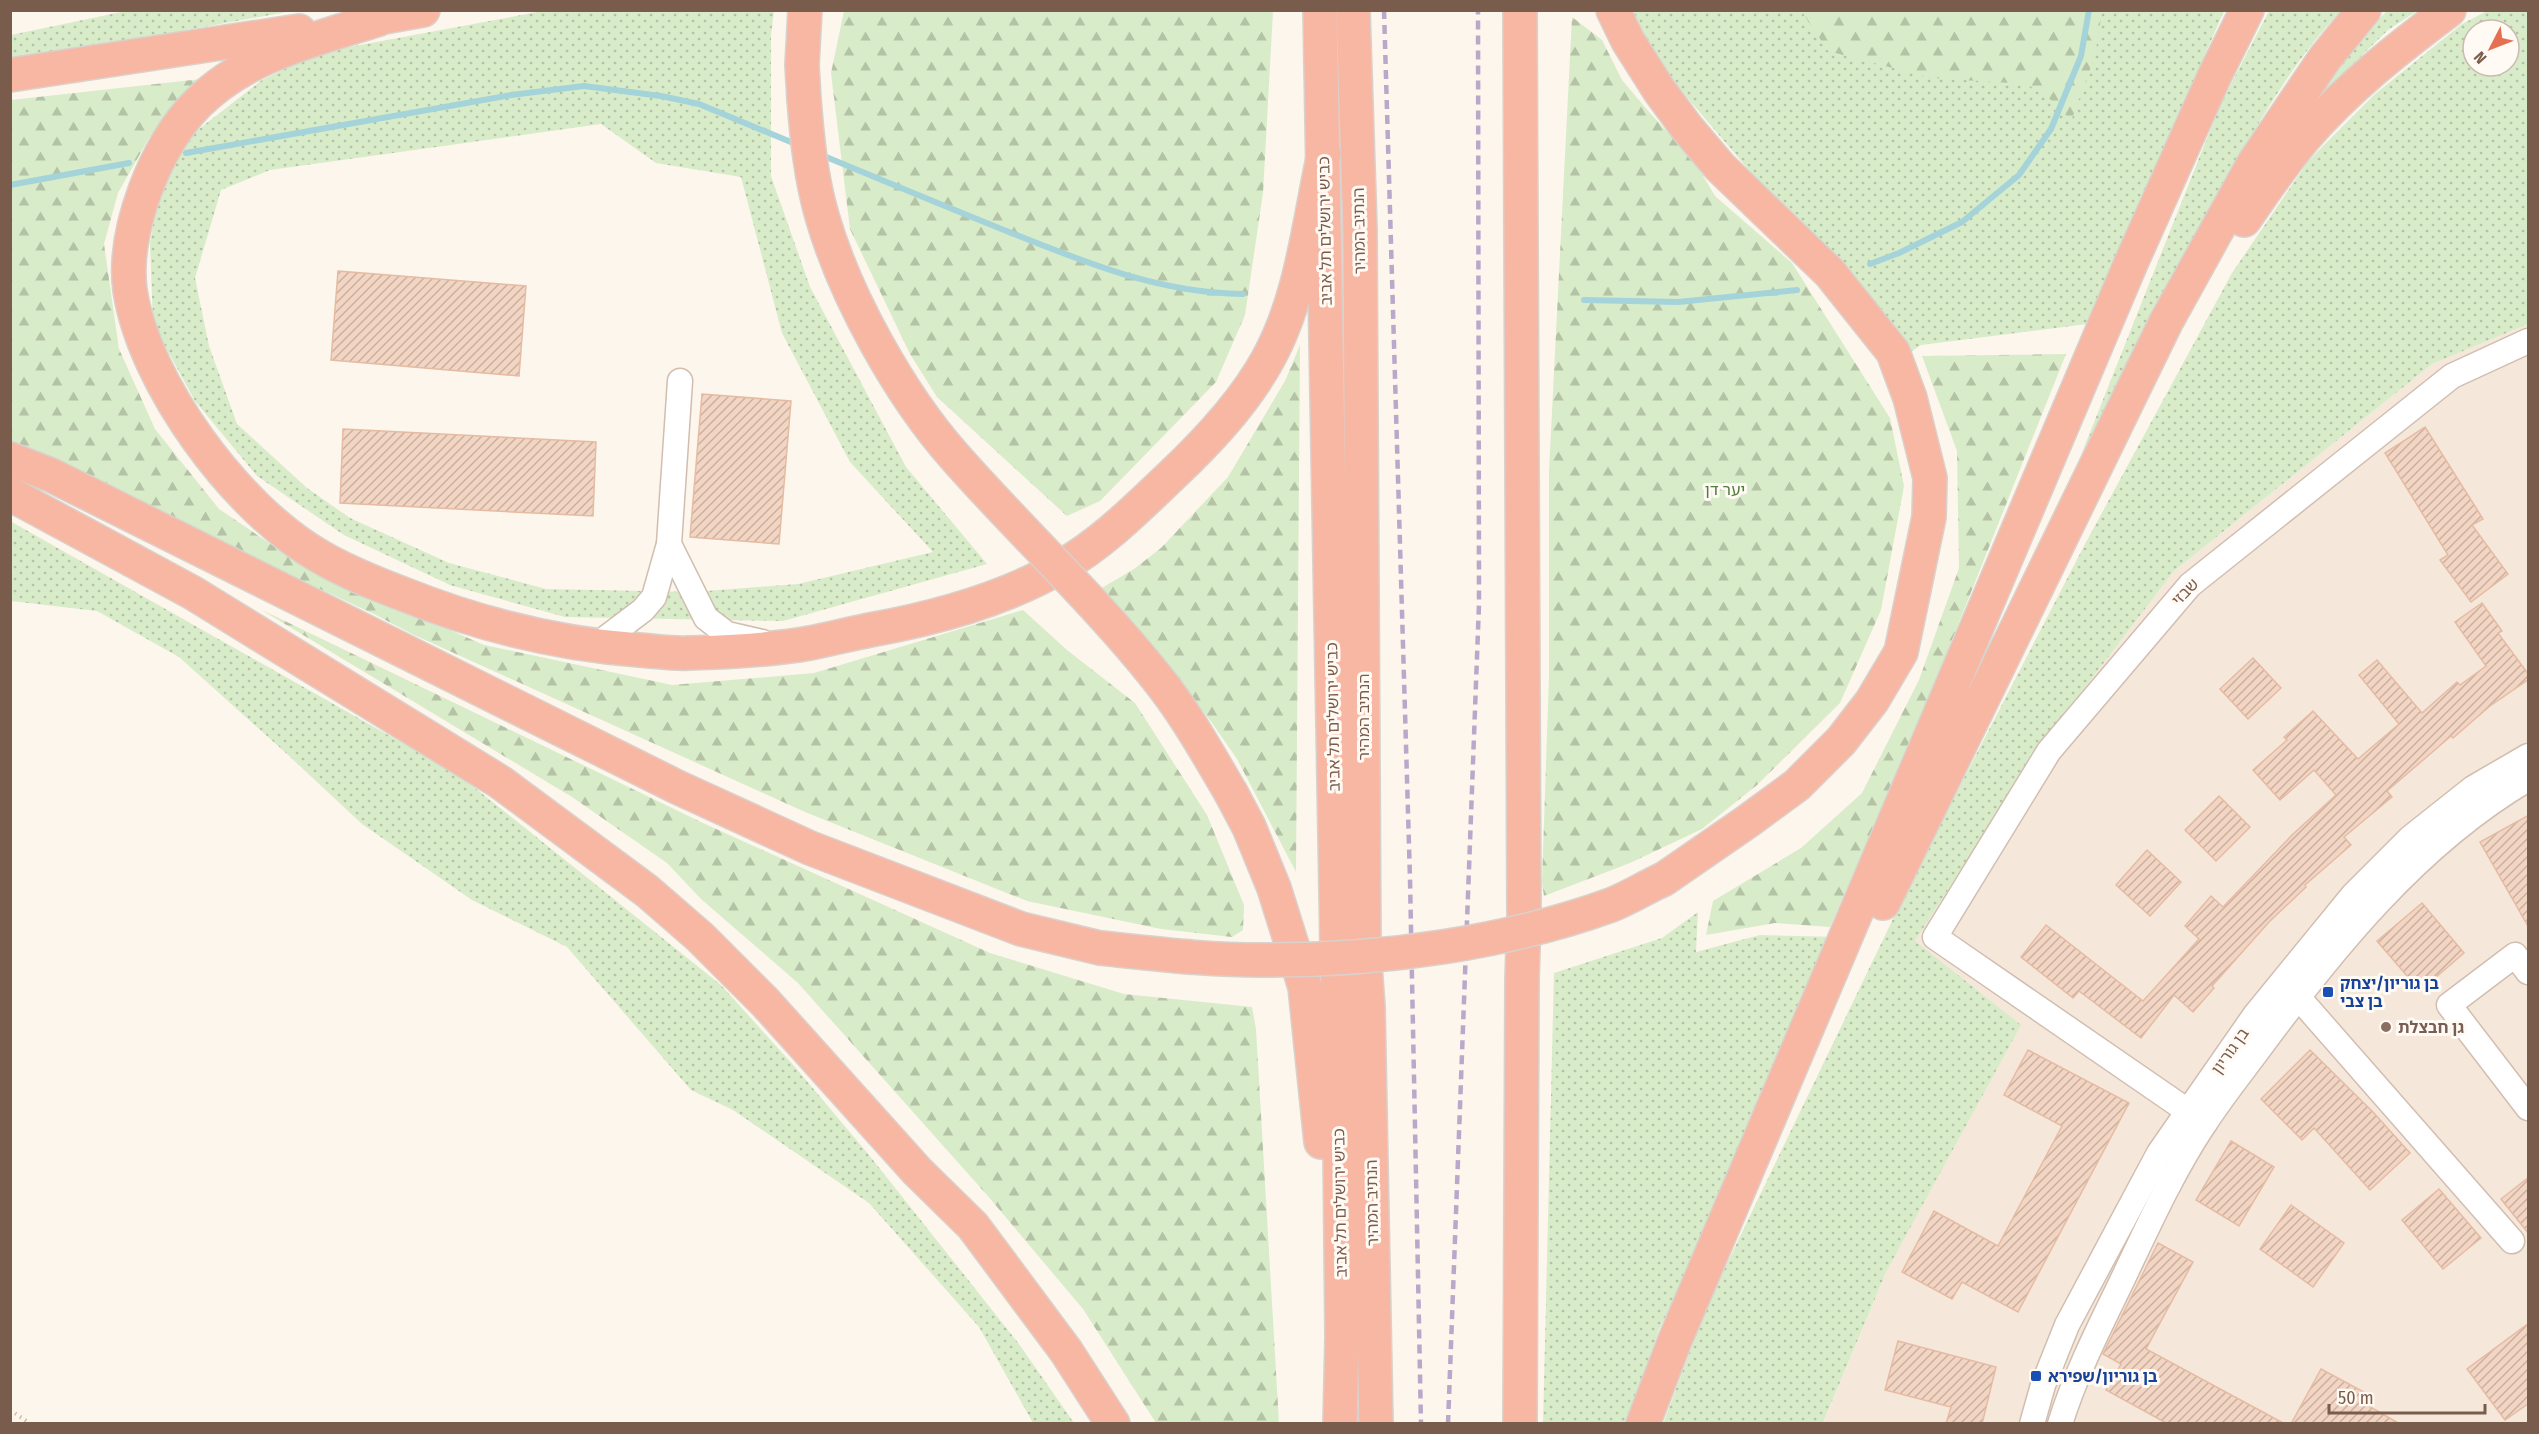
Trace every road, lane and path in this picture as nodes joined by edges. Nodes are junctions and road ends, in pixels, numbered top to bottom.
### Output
1 (423, 10) edge
2 (805, 10) edge
3 (1320, 10) edge
4 (1353, 10) edge
5 (1520, 10) edge
6 (1613, 10) edge
7 (2247, 10) edge
8 (2364, 10) edge
9 (2449, 10) edge
10 (379, 19) junction
11 (10, 75) edge
12 (1324, 154) junction
13 (2529, 341) edge
14 (680, 381) dead end
15 (10, 459) edge
16 (10, 494) edge
17 (669, 544) junction
18 (2032, 595) junction
19 (779, 646) junction
20 (594, 647) junction
21 (2529, 756) edge
22 (2529, 779) edge
23 (2529, 972) edge
24 (2298, 997) junction
25 (2529, 1108) edge
26 (2196, 1117) junction
27 (2512, 1241) dead end
28 (1697, 1292) junction
29 (1342, 1337) junction
30 (10, 1410) edge
31 (1340, 1417) edge
32 (1376, 1417) edge
33 (31, 1424) edge
34 (1113, 1424) edge
35 (1520, 1424) edge
36 (1643, 1424) edge
37 (2032, 1424) edge
38 (2060, 1424) edge

1 - 10 highway
2 - 29 highway, bridge
3 - 12 highway, כביש ירושלים תל אביב
4 - 32 highway, הנתיב המהיר
5 - 35 highway
6 - 15 highway, bridge
7 - 28 highway
8 - 18 highway
9 - 18 highway
10 - 11 highway
10 - 20 highway
12 - 19 highway
12 - 29 highway, כביש ירושלים תל אביב
13 - 26 street, שבזי
14 - 17 street
16 - 34 highway
17 - 19 street
17 - 20 street
18 - 28 highway
19 - 20 highway
21 - 26 street, בן גוריון
22 - 24 street, בן גוריון
23 - 25 street
24 - 26 street, בן גוריון
24 - 27 street
26 - 37 street, בן גוריון
26 - 38 street, בן גוריון
28 - 36 highway
29 - 31 highway, כביש ירושלים תל אביב
30 - 33 path
31 - 32 street

